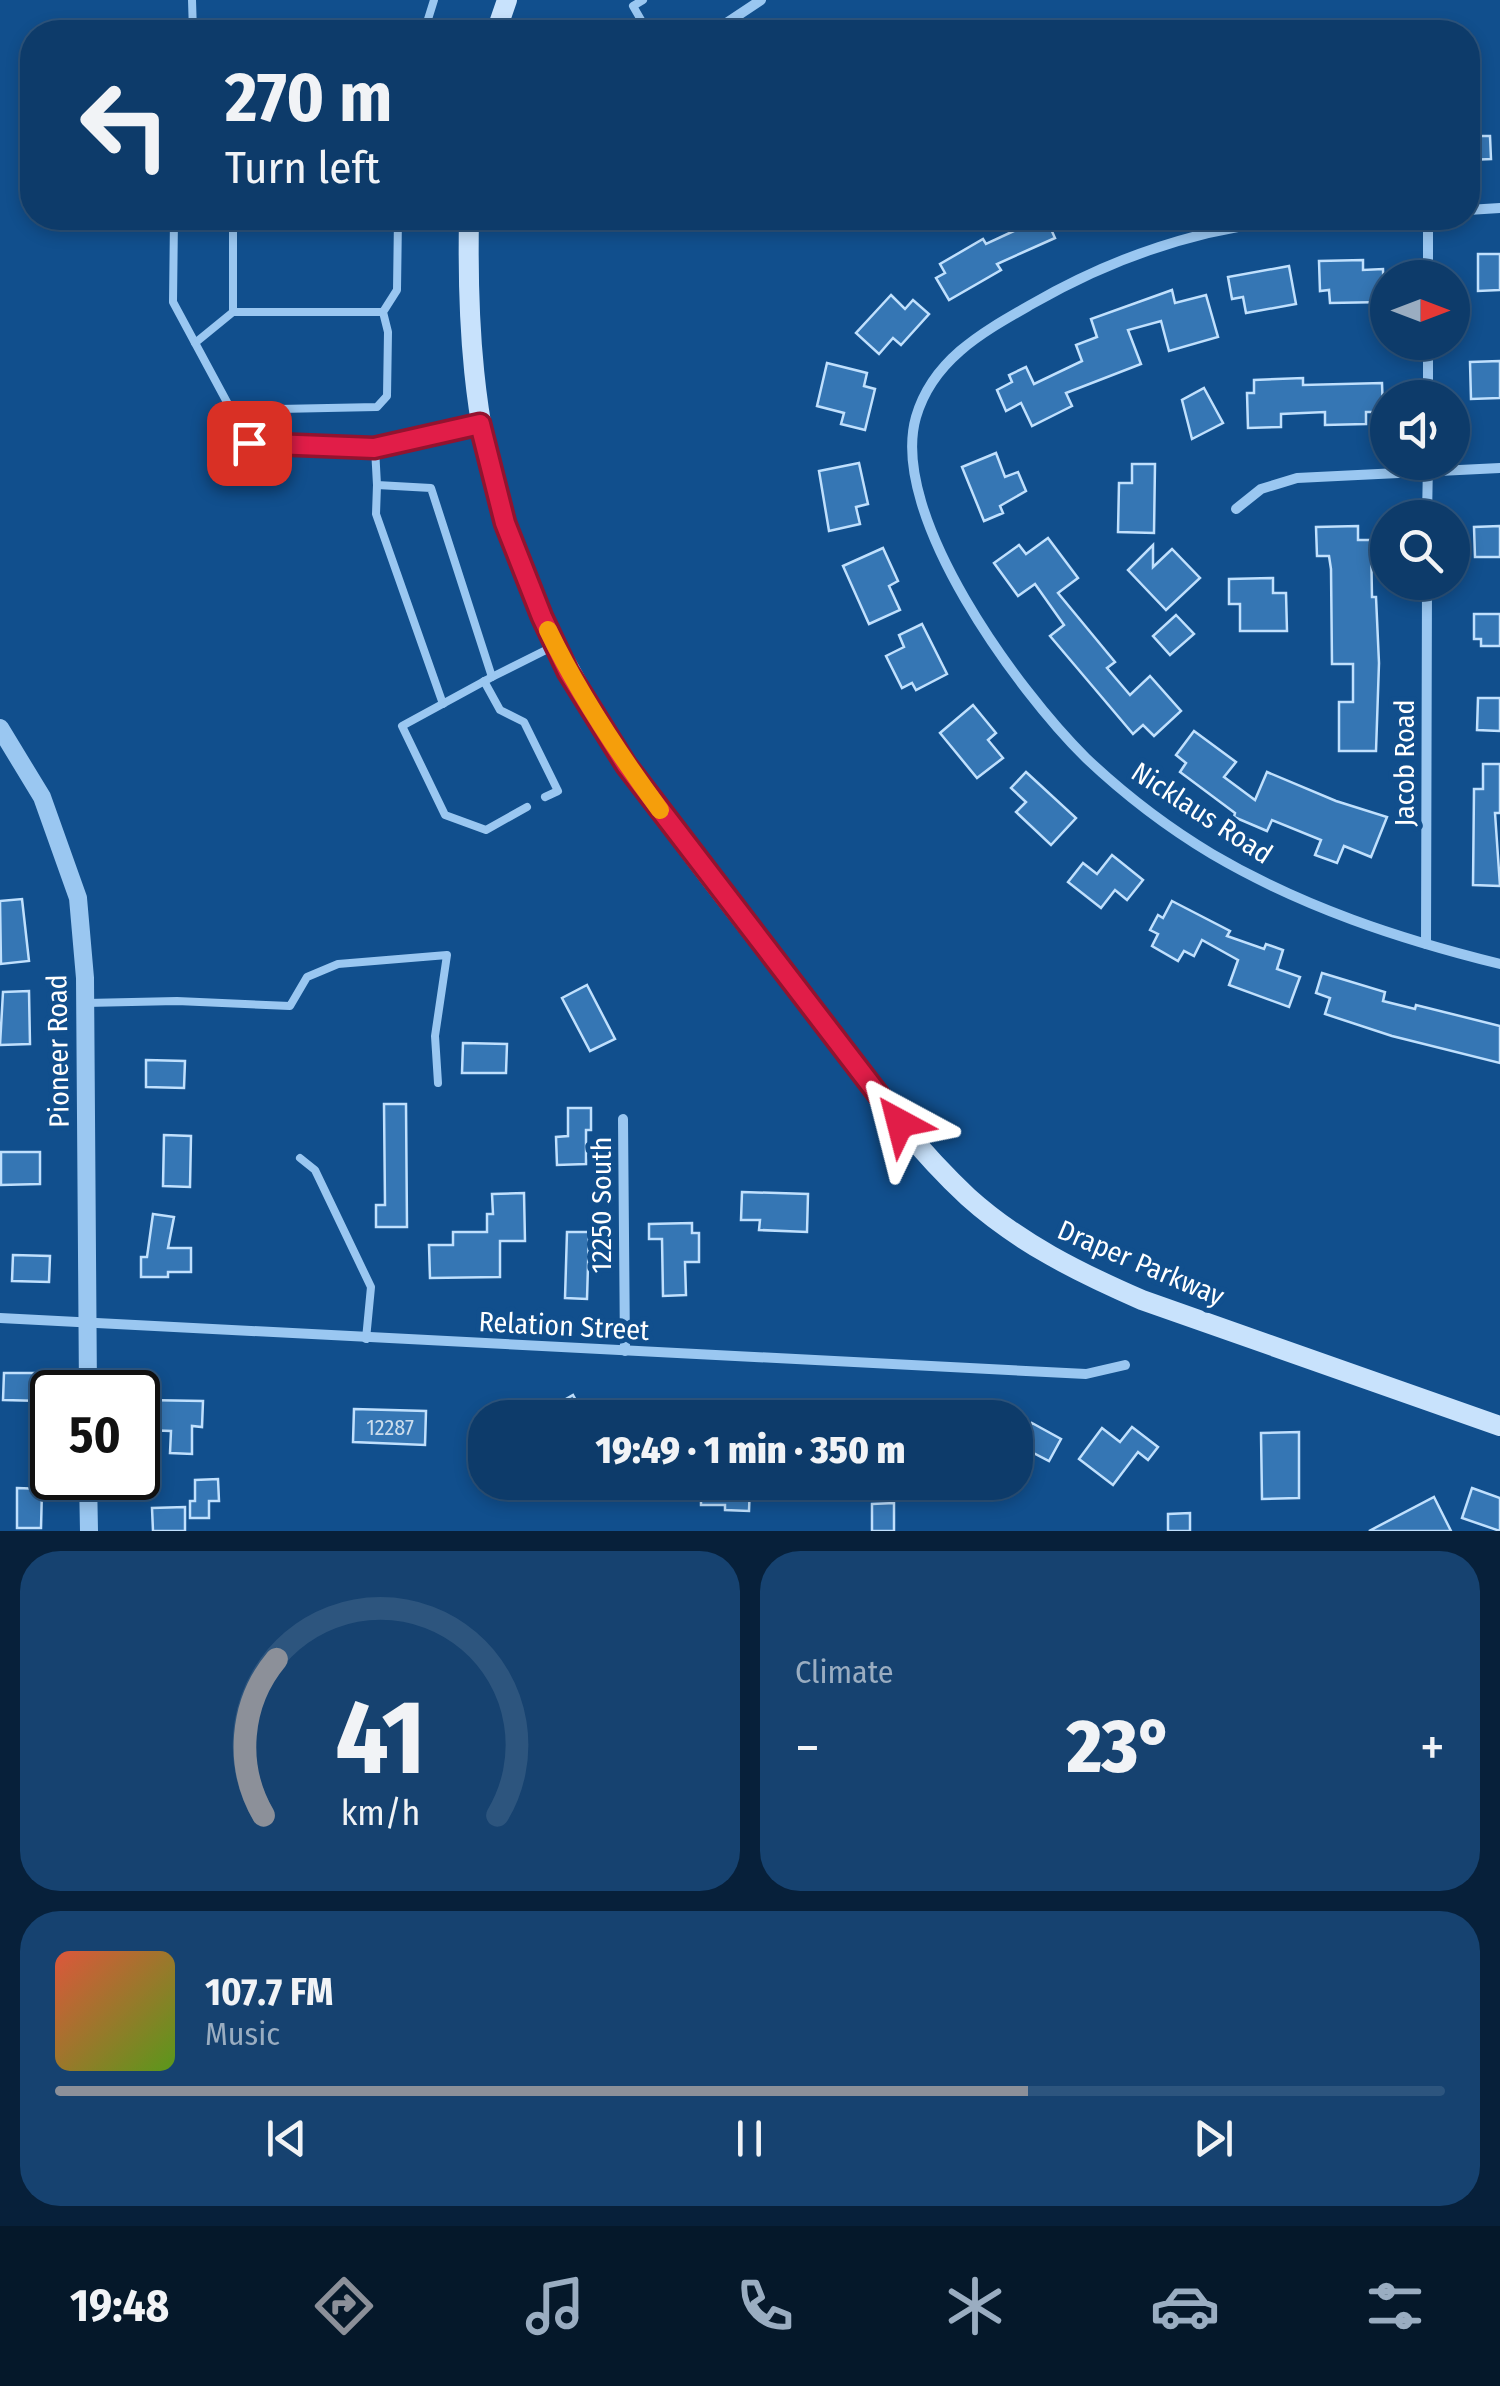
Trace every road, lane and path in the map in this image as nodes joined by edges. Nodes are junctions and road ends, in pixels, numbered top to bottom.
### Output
1 (643, 0) edge
2 (760, 0) edge
3 (641, 20) edge
4 (731, 20) edge
5 (174, 230) edge
6 (234, 230) edge
7 (398, 230) edge
8 (469, 230) edge
9 (1228, 230) edge
10 (1428, 230) edge
11 (1428, 260) edge
12 (233, 312) junction
13 (383, 312) junction
14 (195, 343) junction
15 (231, 410) junction
16 (480, 424) junction
17 (374, 448) junction
18 (1470, 468) edge
19 (1500, 468) edge
20 (1370, 472) edge
21 (377, 485) junction
22 (1236, 509) dead end
23 (1427, 600) edge
24 (556, 645) junction
25 (488, 679) junction
26 (443, 704) junction
27 (0, 728) edge
28 (545, 798) dead end
29 (527, 808) dead end
30 (1426, 944) junction
31 (1500, 964) edge
32 (86, 1003) junction
33 (438, 1083) dead end
34 (623, 1119) dead end
35 (300, 1158) dead end
36 (0, 1318) edge
37 (88, 1324) junction
38 (366, 1338) junction
39 (625, 1351) junction
40 (1125, 1365) dead end
41 (88, 1370) edge
42 (1500, 1426) edge
43 (88, 1500) edge
44 (88, 1531) edge

1 - 3 lane
2 - 4 street
5 - 14 lane
6 - 12 lane
7 - 13 lane
8 - 16 main road, Draper Parkway
9 - 30 street, Nicklaus Road
10 - 11 street
12 - 13 lane
12 - 14 lane
13 - 15 lane
14 - 15 lane
15 - 17 lane
16 - 17 lane
16 - 24 main road, Draper Parkway
17 - 21 lane
18 - 19 street
20 - 22 street
21 - 25 lane
21 - 26 lane
23 - 30 street, Jacob Road
24 - 25 lane
24 - 42 main road, Draper Parkway
25 - 26 lane
25 - 28 lane
26 - 29 lane
27 - 32 street, Pioneer Road
30 - 31 street, Nicklaus Road
32 - 33 lane
32 - 37 street, Pioneer Road
34 - 39 street, 12250 South
35 - 38 lane
36 - 37 street, Relation Street
37 - 38 street, Relation Street
37 - 41 street, Pioneer Road
38 - 39 street, Relation Street
39 - 40 street, Relation Street
43 - 44 street

